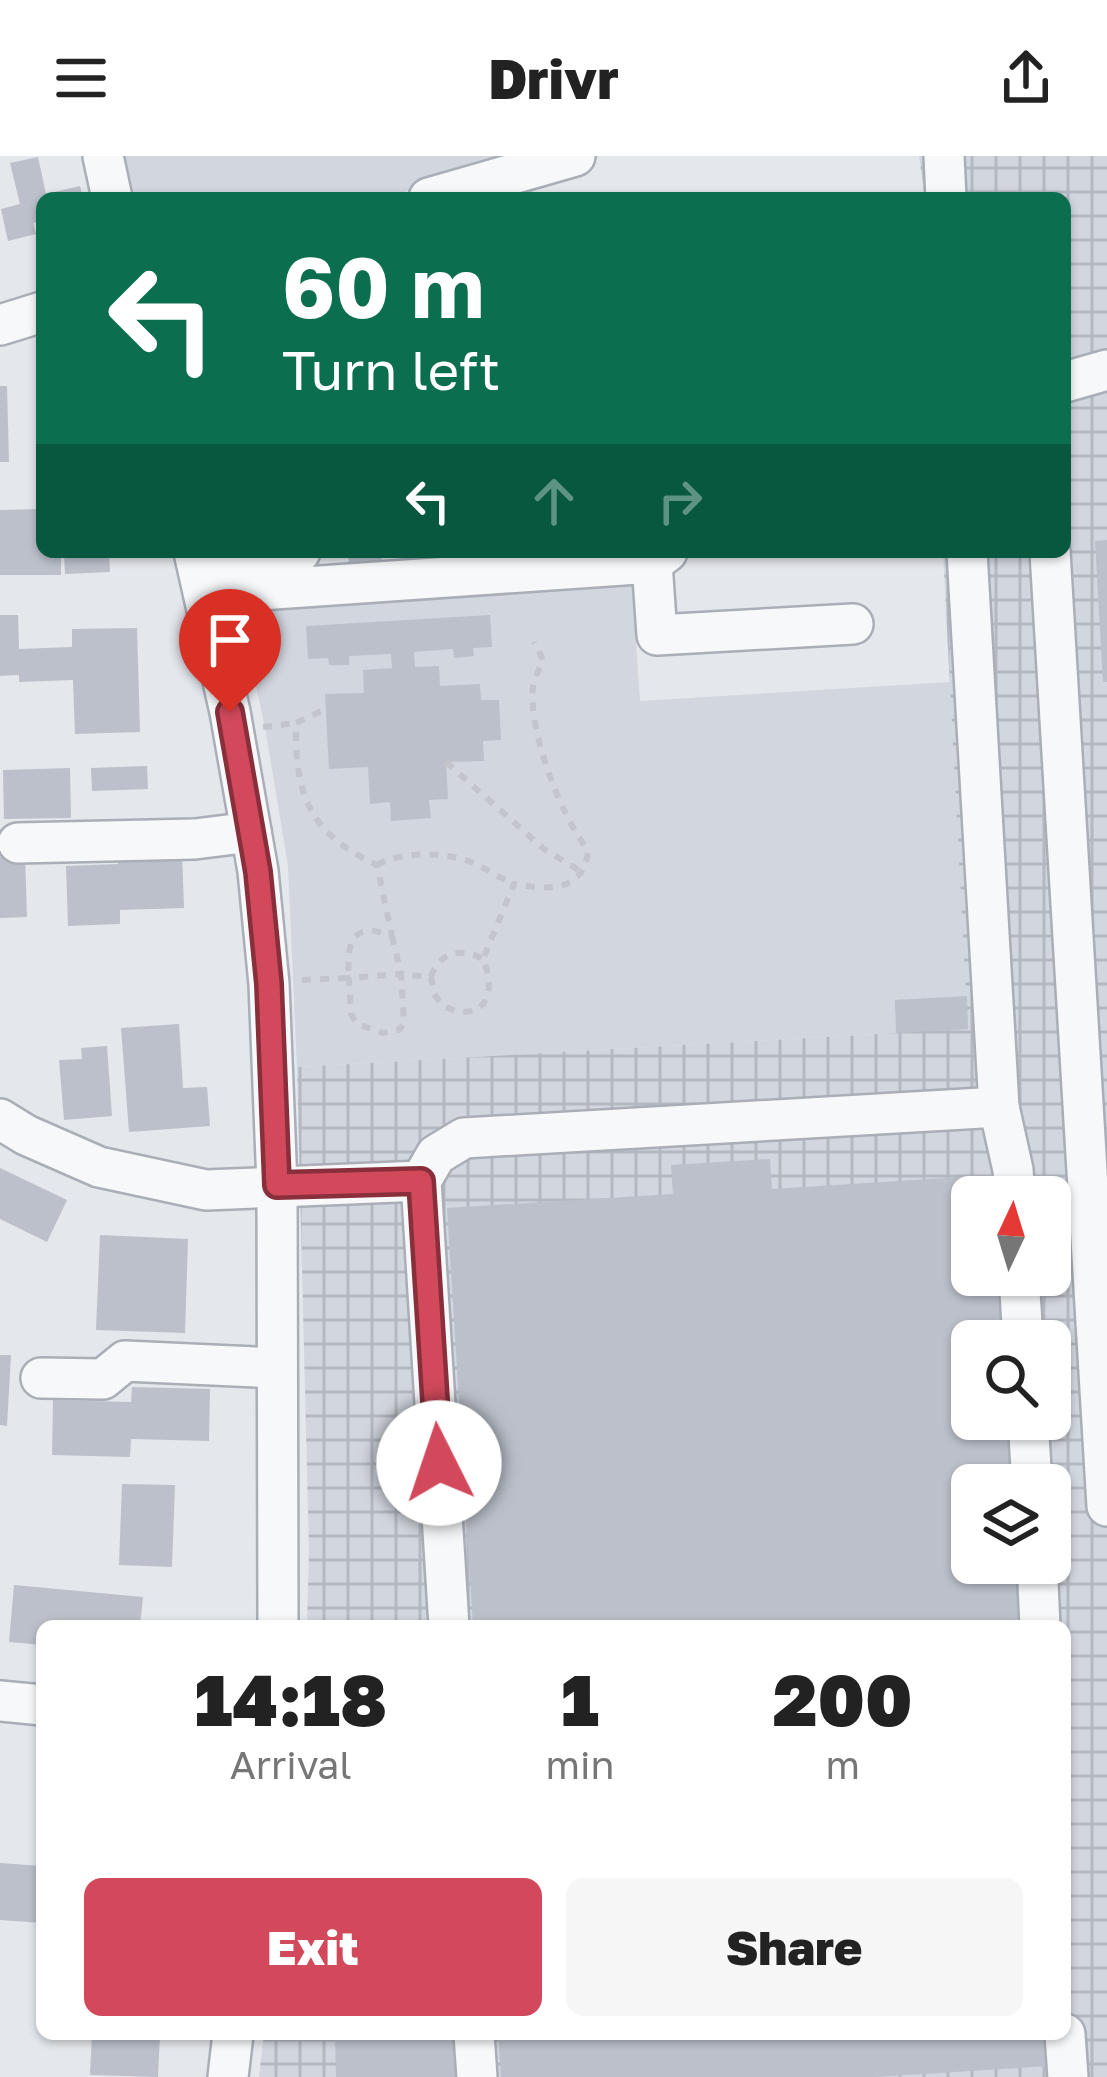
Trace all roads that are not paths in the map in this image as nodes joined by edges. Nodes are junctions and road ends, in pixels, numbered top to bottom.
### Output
1 (103, 156) edge
2 (575, 156) edge
3 (944, 156) edge
4 (111, 192) edge
5 (450, 192) edge
6 (946, 192) edge
7 (36, 315) edge
8 (0, 325) edge
9 (1107, 370) edge
10 (1071, 380) edge
11 (264, 558) edge
12 (626, 558) edge
13 (659, 558) edge
14 (967, 558) edge
15 (1050, 558) edge
16 (458, 563) edge
17 (198, 569) edge
18 (853, 624) dead end
19 (251, 832) junction
20 (18, 843) dead end
21 (999, 1107) junction
22 (0, 1119) edge
23 (1011, 1176) edge
24 (421, 1181) junction
25 (277, 1185) junction
26 (277, 1368) junction
27 (41, 1378) dead end
28 (1107, 1506) edge
29 (1037, 1584) edge
30 (278, 1620) edge
31 (449, 1620) edge
32 (1040, 1620) edge
33 (0, 1701) edge
34 (36, 1705) edge
35 (232, 2040) edge
36 (474, 2040) edge
37 (1065, 2040) edge
38 (228, 2077) edge
39 (477, 2077) edge
40 (1067, 2077) edge

1 - 4 street
2 - 5 street
3 - 6 street
7 - 8 street
9 - 10 street
11 - 17 street
12 - 16 street
13 - 18 street
14 - 21 street
15 - 28 street
16 - 17 street
17 - 19 street
19 - 20 street
19 - 25 street
21 - 23 street
21 - 24 street
22 - 25 street
24 - 25 street
24 - 31 street
25 - 26 street
26 - 27 street
26 - 30 street
29 - 32 street
33 - 34 street
35 - 38 street
36 - 39 street
37 - 40 street

